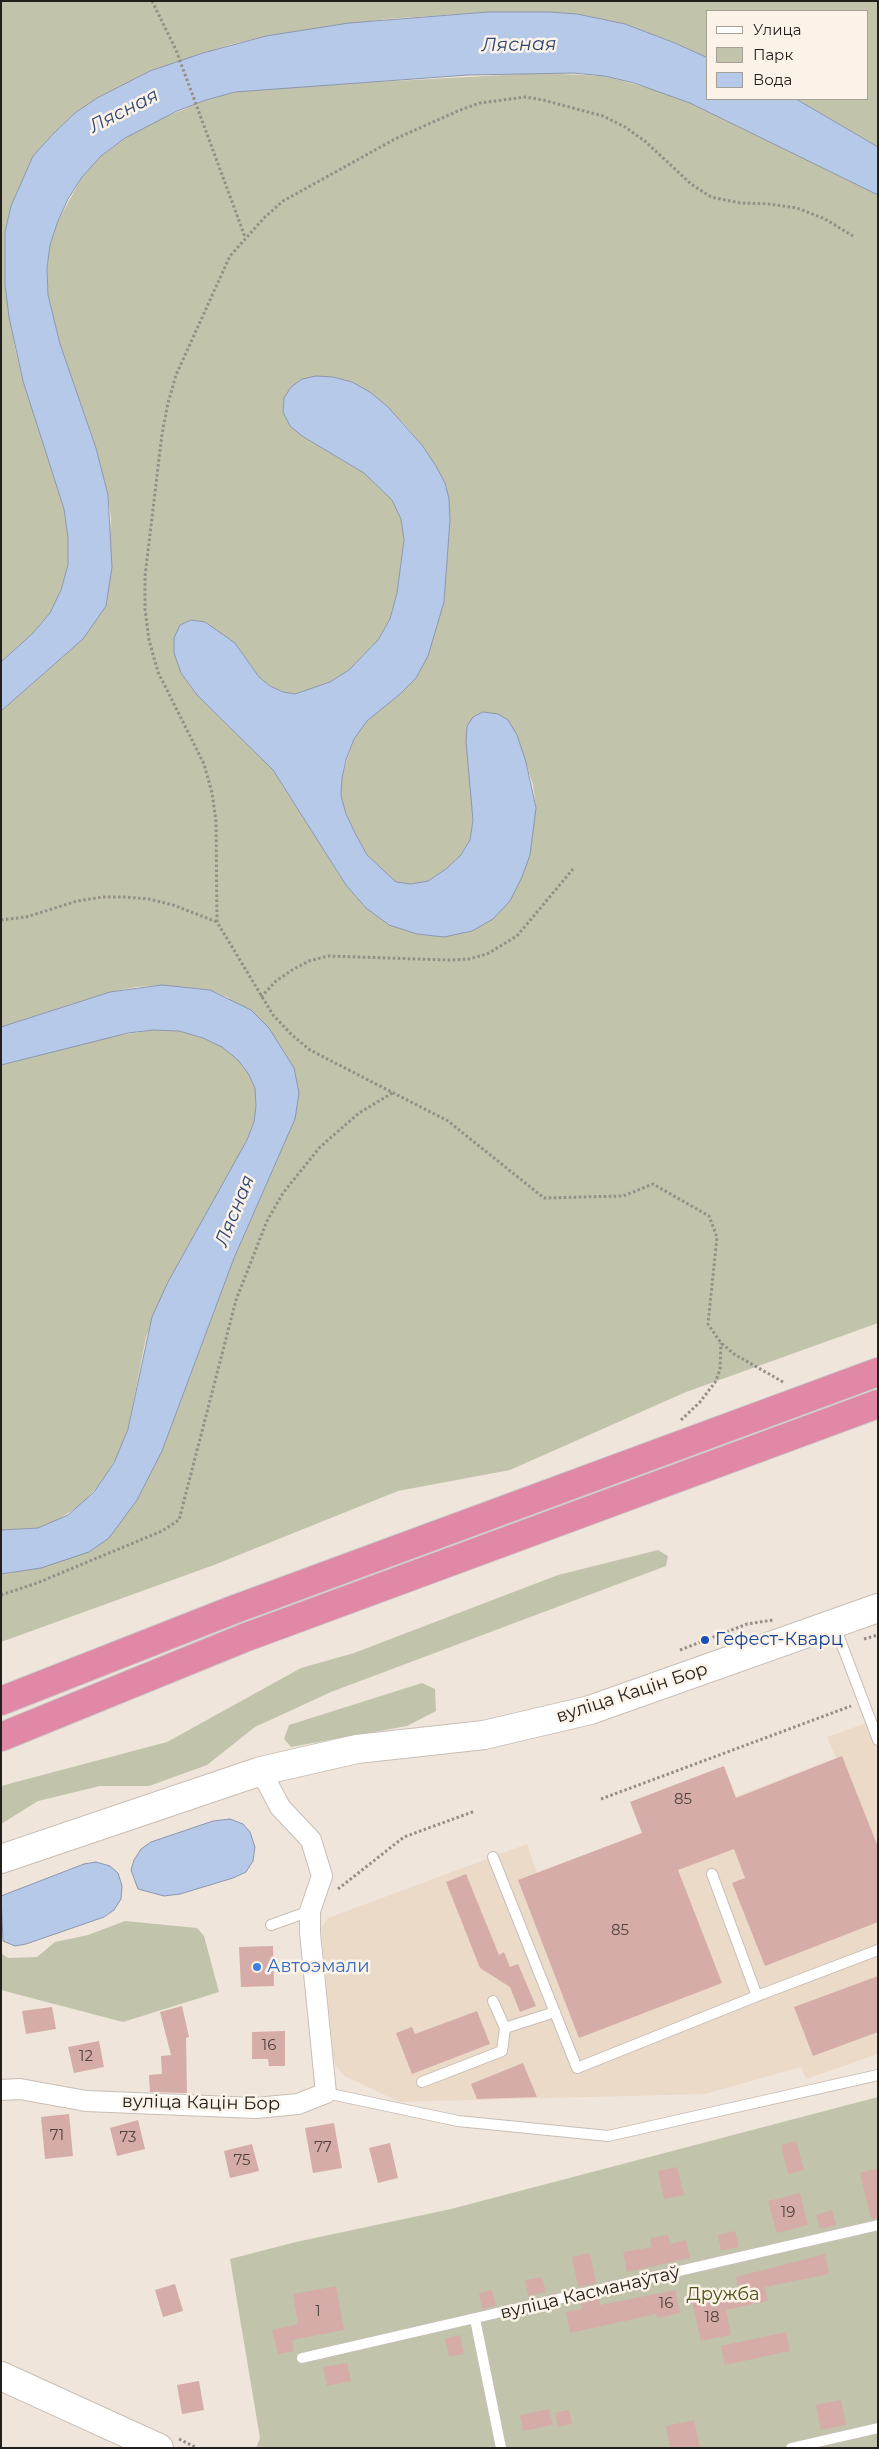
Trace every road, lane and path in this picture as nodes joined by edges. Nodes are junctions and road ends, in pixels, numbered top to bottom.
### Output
1 (152, 1) edge
2 (853, 236) dead end
3 (245, 237) junction
4 (573, 869) dead end
5 (1, 920) edge
6 (217, 922) junction
7 (261, 997) junction
8 (394, 1092) junction
9 (722, 1343) junction
10 (878, 1372) edge
11 (816, 1395) junction
12 (878, 1404) edge
13 (679, 1422) dead end
14 (1, 1595) edge
15 (878, 1608) edge
16 (776, 1619) dead end
17 (834, 1623) junction
18 (680, 1650) dead end
19 (1, 1700) edge
20 (822, 1716) dead end
21 (1, 1737) edge
22 (878, 1740) edge
23 (261, 1771) junction
24 (601, 1799) dead end
25 (475, 1811) dead end
26 (493, 1857) dead end
27 (1, 1858) edge
28 (712, 1874) dead end
29 (310, 1911) junction
30 (271, 1925) dead end
31 (878, 1950) edge
32 (757, 1996) junction
33 (493, 2001) dead end
34 (555, 2012) junction
35 (505, 2028) junction
36 (878, 2075) edge
37 (422, 2082) dead end
38 (1, 2090) edge
39 (326, 2093) junction
40 (878, 2225) edge
41 (475, 2319) junction
42 (302, 2358) dead end
43 (1, 2376) edge
44 (878, 2428) edge
45 (159, 2448) edge
46 (501, 2448) edge
47 (792, 2448) edge

1 - 3 path
2 - 3 path
3 - 6 path
4 - 7 path
5 - 6 path
6 - 7 path
7 - 8 path
8 - 9 path
8 - 14 path
9 - 11 path
9 - 13 path
10 - 11 highway
11 - 19 highway
12 - 21 highway
15 - 17 main road, вуліца Кацін Бор
16 - 18 path
17 - 22 lane
17 - 23 main road, вуліца Кацін Бор
20 - 24 path
23 - 27 main road, вуліца Кацін Бор
23 - 29 street
25 - 29 path
26 - 34 lane
28 - 32 lane
29 - 30 lane
29 - 39 street
31 - 32 lane
32 - 34 lane
33 - 35 lane
34 - 35 lane
35 - 37 lane
36 - 39 lane
38 - 39 street, вуліца Кацін Бор
40 - 41 lane, вуліца Касманаўтаў
41 - 42 lane, вуліца Касманаўтаў
41 - 46 lane
43 - 45 main road
44 - 47 lane

